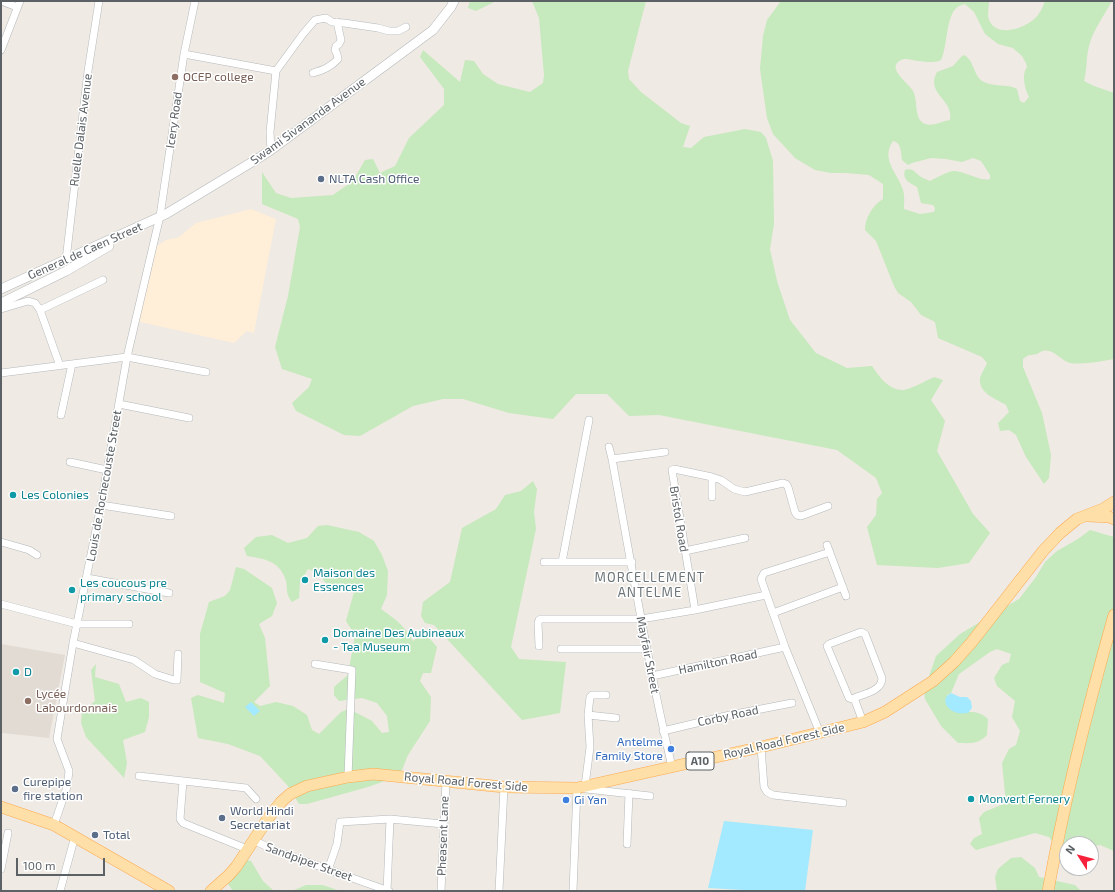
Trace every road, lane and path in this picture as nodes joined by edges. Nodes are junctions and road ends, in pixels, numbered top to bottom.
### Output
1 (1, 1) edge
2 (100, 1) edge
3 (195, 1) edge
4 (454, 1) edge
5 (18, 4) edge
6 (336, 22) junction
7 (406, 27) dead end
8 (3, 38) edge
9 (1, 50) edge
10 (184, 54) junction
11 (276, 70) junction
12 (313, 73) dead end
13 (271, 150) junction
14 (160, 216) junction
15 (148, 222) junction
16 (66, 260) junction
17 (103, 280) dead end
18 (1, 289) edge
19 (1, 303) edge
20 (1, 309) edge
21 (40, 310) junction
22 (127, 357) junction
23 (72, 364) junction
24 (60, 366) junction
25 (206, 372) dead end
26 (1, 373) edge
27 (119, 404) junction
28 (61, 415) dead end
29 (189, 418) dead end
30 (589, 420) dead end
31 (609, 447) dead end
32 (665, 452) dead end
33 (612, 459) junction
34 (70, 462) dead end
35 (107, 470) junction
36 (712, 477) junction
37 (712, 496) dead end
38 (1114, 502) edge
39 (101, 505) junction
40 (828, 506) dead end
41 (171, 516) dead end
42 (1086, 516) junction
43 (1114, 519) edge
44 (744, 538) dead end
45 (1, 542) edge
46 (828, 545) dead end
47 (685, 551) junction
48 (830, 552) junction
49 (37, 555) dead end
50 (544, 562) dead end
51 (562, 562) junction
52 (632, 562) junction
53 (87, 578) junction
54 (843, 587) junction
55 (169, 593) dead end
56 (766, 595) junction
57 (846, 596) dead end
58 (1, 604) edge
59 (695, 610) junction
60 (773, 613) junction
61 (1114, 615) edge
62 (641, 619) junction
63 (77, 624) junction
64 (129, 624) dead end
65 (73, 643) junction
66 (539, 646) dead end
67 (785, 647) junction
68 (561, 649) dead end
69 (647, 649) junction
70 (178, 654) dead end
71 (315, 664) dead end
72 (652, 676) junction
73 (606, 695) dead end
74 (854, 698) junction
75 (792, 703) dead end
76 (588, 716) junction
77 (616, 718) dead end
78 (863, 722) junction
79 (663, 731) junction
80 (820, 733) junction
81 (761, 747) junction
82 (672, 767) junction
83 (139, 776) dead end
84 (348, 777) junction
85 (183, 781) junction
86 (446, 781) junction
87 (504, 787) junction
88 (581, 787) junction
89 (629, 793) junction
90 (650, 796) dead end
91 (256, 799) dead end
92 (843, 803) dead end
93 (1, 807) edge
94 (390, 819) junction
95 (443, 824) junction
96 (54, 825) junction
97 (8, 834) dead end
98 (75, 836) junction
99 (250, 844) junction
100 (627, 844) dead end
101 (1, 865) edge
102 (328, 870) junction
103 (60, 891) edge
104 (169, 891) edge
105 (211, 891) edge
106 (388, 891) edge
107 (441, 891) edge
108 (499, 891) edge
109 (573, 891) edge
110 (1048, 891) edge

1 - 5 street
2 - 16 street, Ruelle Dalais Avenue
3 - 10 street, Icery Road
4 - 13 street, Swami Sivananda Avenue
5 - 8 street
6 - 7 street
6 - 11 street
6 - 12 street
8 - 9 street
10 - 11 street
10 - 14 street, Icery Road
11 - 13 street
13 - 14 street, Swami Sivananda Avenue
14 - 15 street, Swami Sivananda Avenue
14 - 22 street, Louis de Rochecouste Street
15 - 16 street, General de Caen Street
15 - 19 street, General de Caen Street
16 - 18 street, General de Caen Street
17 - 21 street
20 - 21 street
21 - 24 street
22 - 23 street
22 - 25 street
22 - 27 street, Louis de Rochecouste Street
23 - 24 street
23 - 28 street
24 - 26 street
27 - 29 street
27 - 35 street, Louis de Rochecouste Street
30 - 51 street
31 - 33 street, Mayfair Street
32 - 33 street
33 - 52 street, Mayfair Street
34 - 35 street
35 - 39 street, Louis de Rochecouste Street
36 - 37 street
36 - 40 street, Bristol Road
36 - 47 street, Bristol Road
38 - 42 main road, Royal Road Forest Side
39 - 41 street
39 - 53 street, Louis de Rochecouste Street
42 - 43 main road
42 - 78 main road, Royal Road Forest Side / A10
44 - 47 street
45 - 49 street
46 - 48 street
47 - 59 street, Bristol Road
48 - 54 street
48 - 56 street
50 - 51 street
51 - 52 street
52 - 62 street, Mayfair Street
53 - 55 street
53 - 63 street, Louis de Rochecouste Street
54 - 57 street
54 - 60 street
56 - 59 street
56 - 60 street
58 - 63 street
59 - 62 street
60 - 67 street
61 - 110 main road
62 - 66 street
62 - 69 street, Mayfair Street
63 - 64 street
63 - 65 street, Louis de Rochecouste Street
65 - 70 street
65 - 96 street, Louis de Rochecouste Street
67 - 72 street, Hamilton Road
67 - 80 street
68 - 69 street
69 - 72 street, Mayfair Street
71 - 84 street
72 - 79 street, Mayfair Street
73 - 76 street
74 - 74 street
74 - 78 street
75 - 79 street, Corby Road
76 - 77 street
76 - 88 street
78 - 80 main road, Royal Road Forest Side / A10
79 - 82 street, Mayfair Street
80 - 81 main road, Royal Road Forest Side / A10
81 - 82 main road, Royal Road Forest Side / A10
81 - 92 street
82 - 88 main road, Royal Road Forest Side / A10
83 - 85 street
84 - 86 main road, Royal Road Forest Side / A10
84 - 99 main road, Royal Road Forest Side / A10
85 - 91 street
85 - 99 street, Sandpiper Street
86 - 87 main road, Royal Road Forest Side / A10
86 - 95 street, Pheasent Lane
87 - 88 main road, Royal Road Forest Side / A10
87 - 108 street
88 - 89 street
88 - 109 street
89 - 90 street
89 - 100 street
93 - 96 main road
94 - 95 street
94 - 102 street
94 - 106 street
95 - 107 street, Pheasent Lane
96 - 98 main road
97 - 101 street
98 - 103 street
98 - 104 main road
99 - 102 street, Sandpiper Street
99 - 105 main road, Royal Road Forest Side / A10
102 - 106 street, Sandpiper Street

